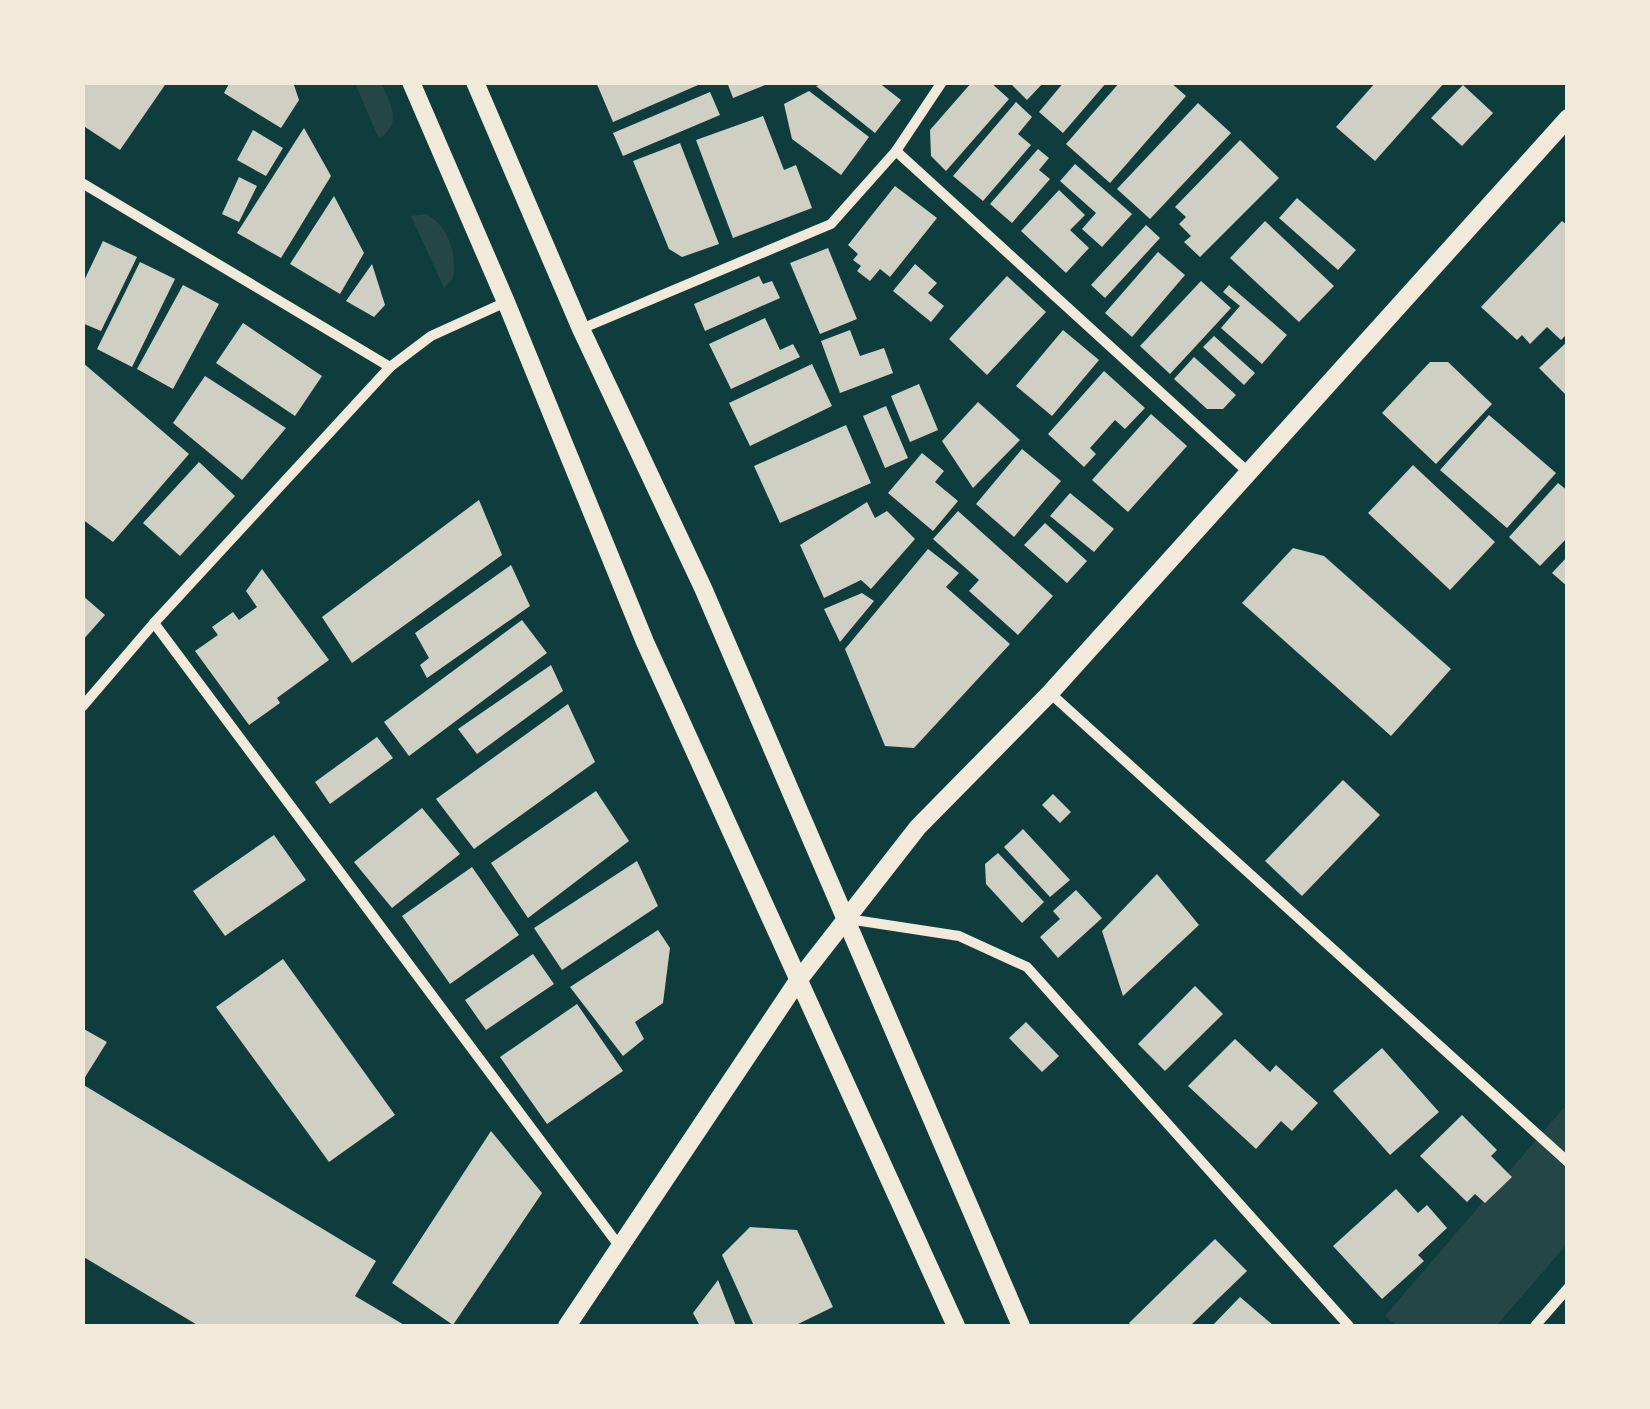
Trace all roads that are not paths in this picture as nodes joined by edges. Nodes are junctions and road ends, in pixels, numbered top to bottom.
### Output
1 (411, 82) edge
2 (474, 82) edge
3 (942, 82) edge
4 (1568, 118) edge
5 (896, 150) junction
6 (82, 182) edge
7 (506, 302) junction
8 (581, 329) junction
9 (390, 367) junction
10 (1250, 473) junction
11 (154, 623) junction
12 (1050, 693) junction
13 (82, 707) edge
14 (848, 919) junction
15 (797, 982) junction
16 (1568, 1162) edge
17 (620, 1248) junction
18 (1568, 1288) edge
19 (567, 1326) edge
20 (956, 1326) edge
21 (1021, 1326) edge
22 (1348, 1326) edge
23 (1535, 1326) edge

1 - 7 street
2 - 8 street
3 - 5 street
4 - 10 street
5 - 8 street
5 - 10 street
6 - 9 street
7 - 9 street
7 - 15 street
8 - 14 street
9 - 11 street
10 - 12 street
11 - 13 street
11 - 17 street
12 - 14 street
12 - 16 street
14 - 15 street
14 - 21 street
14 - 22 street
15 - 17 street
15 - 20 street
17 - 19 street
18 - 23 street

